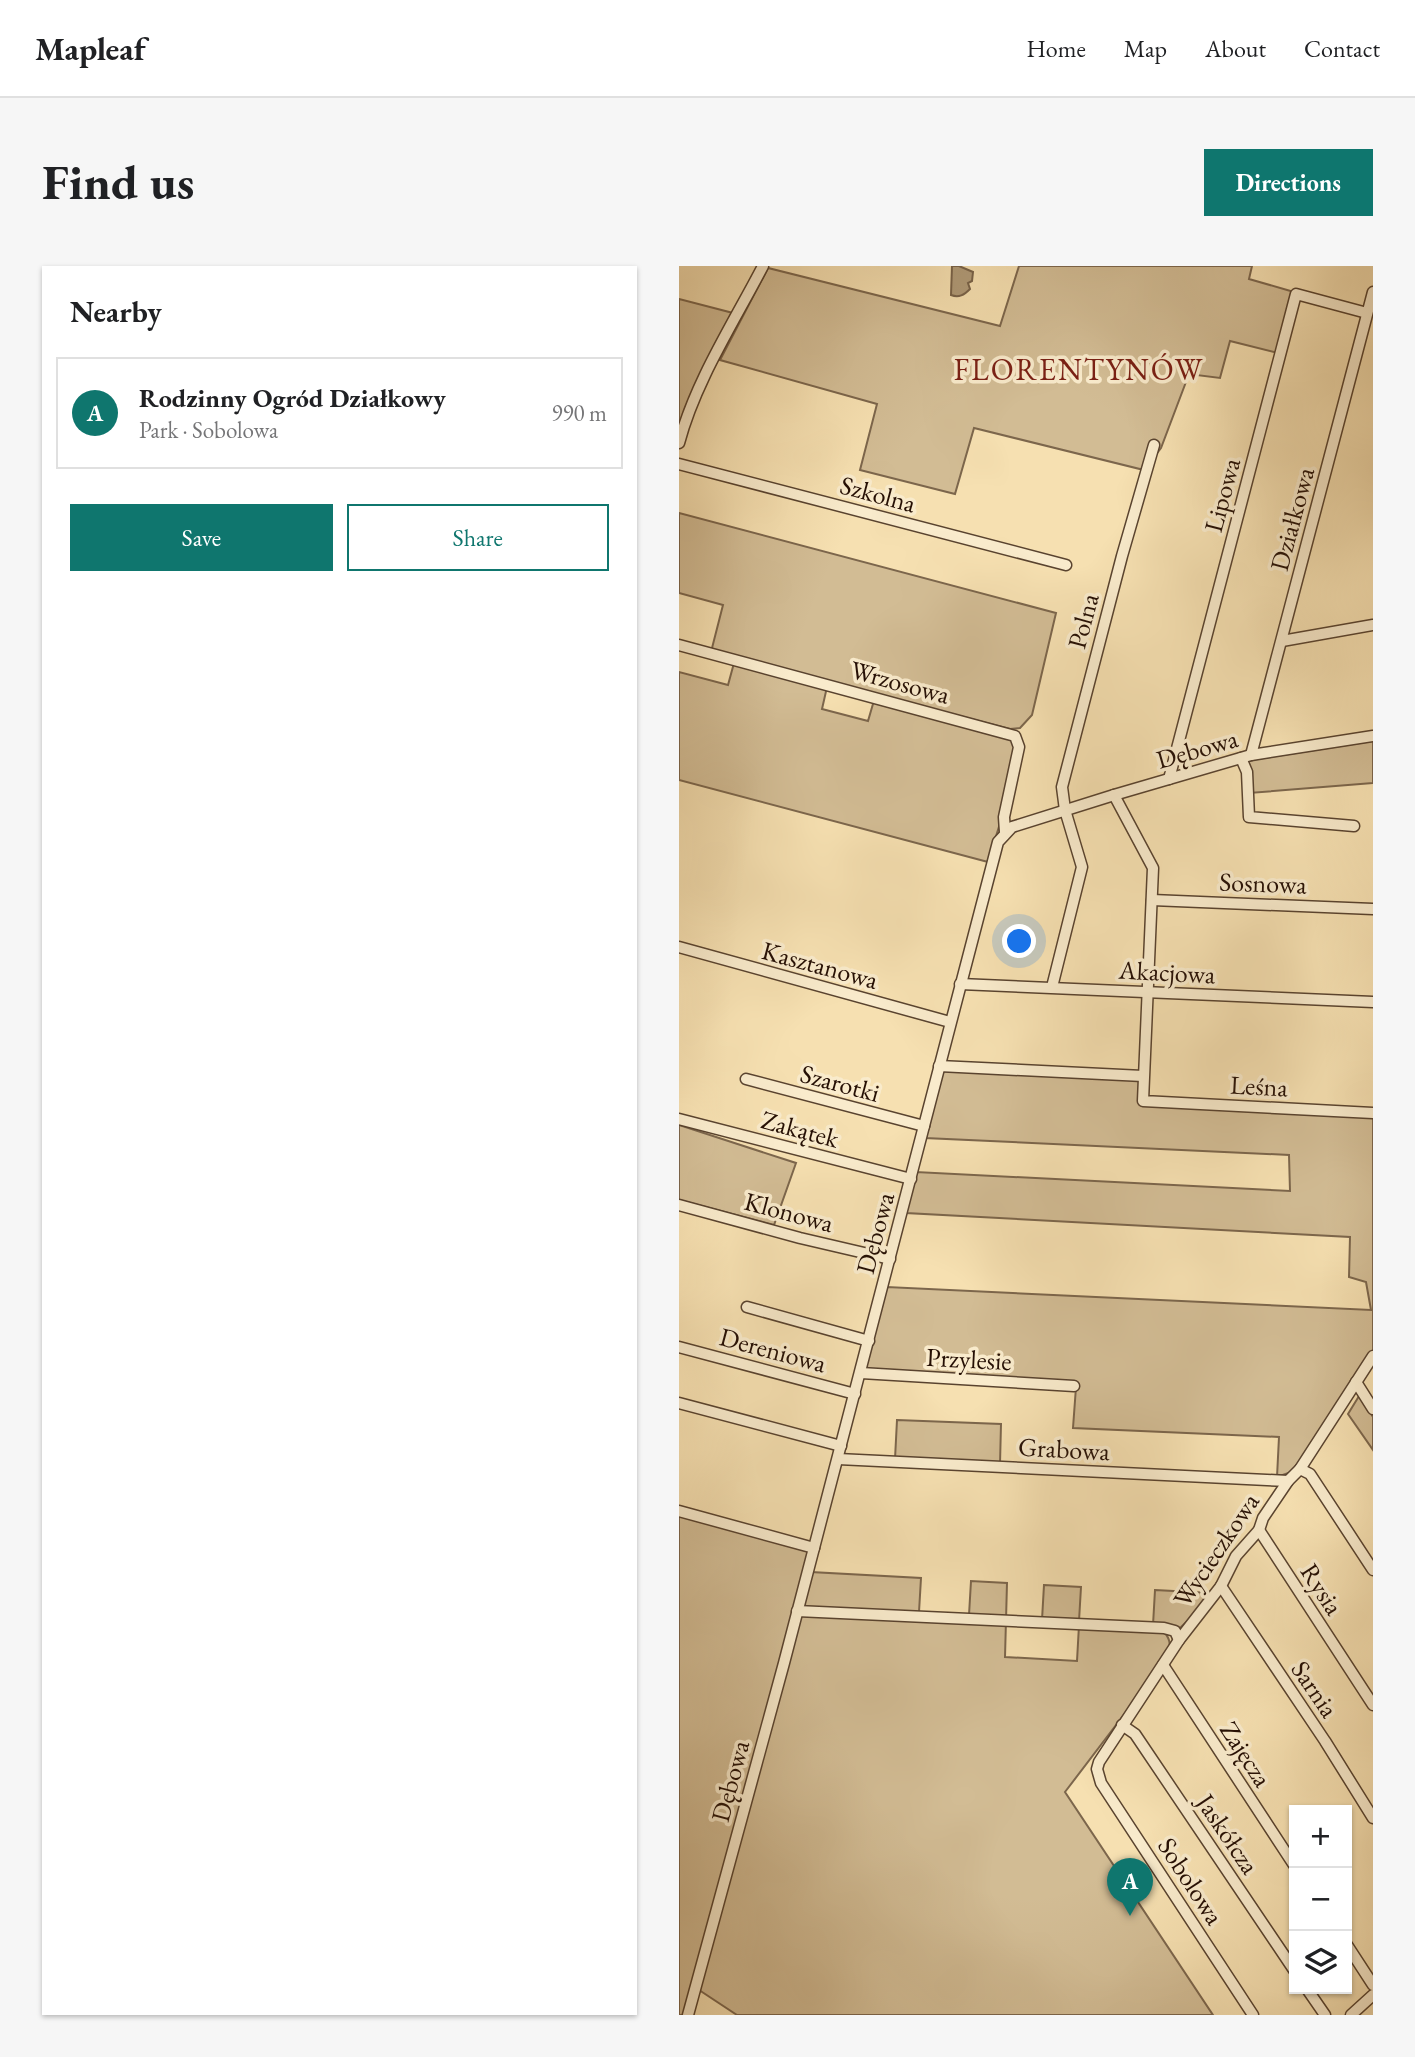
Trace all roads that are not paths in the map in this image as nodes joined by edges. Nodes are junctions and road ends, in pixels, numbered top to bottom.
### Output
1 (763, 266) edge
2 (1373, 292) edge
3 (1367, 313) junction
4 (679, 443) edge
5 (1154, 445) dead end
6 (679, 464) edge
7 (1066, 565) dead end
8 (1373, 625) edge
9 (1282, 641) junction
10 (679, 645) edge
11 (1373, 736) edge
12 (1246, 757) junction
13 (1169, 779) junction
14 (1114, 794) junction
15 (1065, 810) junction
16 (1355, 826) dead end
17 (1005, 832) junction
18 (1152, 900) junction
19 (1373, 909) edge
20 (679, 947) edge
21 (960, 984) junction
22 (1052, 987) junction
23 (1148, 992) junction
24 (1373, 1002) edge
25 (950, 1022) junction
26 (939, 1066) junction
27 (1143, 1076) junction
28 (746, 1079) dead end
29 (1373, 1113) edge
30 (679, 1119) edge
31 (924, 1126) junction
32 (911, 1180) junction
33 (679, 1205) edge
34 (890, 1259) junction
35 (747, 1307) dead end
36 (869, 1341) junction
37 (679, 1347) edge
38 (1373, 1356) edge
39 (861, 1373) junction
40 (1356, 1382) junction
41 (1074, 1386) dead end
42 (855, 1394) junction
43 (679, 1403) edge
44 (1373, 1409) edge
45 (841, 1446) junction
46 (838, 1459) junction
47 (1300, 1469) junction
48 (1287, 1481) junction
49 (679, 1511) edge
50 (1259, 1530) junction
51 (814, 1548) junction
52 (1373, 1570) edge
53 (1220, 1586) junction
54 (797, 1611) junction
55 (1179, 1640) junction
56 (1163, 1665) junction
57 (1373, 1706) edge
58 (1122, 1726) junction
59 (1097, 1769) joint
60 (1373, 1818) edge
61 (1289, 1857) edge
62 (1352, 1953) edge
63 (1289, 1963) edge
64 (1373, 1985) edge
65 (1310, 1994) edge
66 (1373, 1995) edge
67 (688, 2015) edge
68 (1254, 2015) edge
69 (1325, 2015) edge
70 (1351, 2015) edge

1 - 4 street
2 - 3 street, Działkowa
3 - 9 street, Działkowa
3 - 13 street, Lipowa
5 - 15 street, Polna
6 - 7 street, Szkolna
8 - 9 street
9 - 12 street, Działkowa
10 - 17 street, Wrzosowa
11 - 12 street, Dębowa
12 - 13 street, Dębowa
12 - 16 street
13 - 14 street, Dębowa
14 - 15 street, Dębowa
14 - 18 street
15 - 17 street, Dębowa
15 - 22 street, Polna
17 - 21 street, Dębowa
18 - 19 street, Sosnowa
18 - 23 street
20 - 25 street, Kasztanowa
21 - 22 street, Akacjowa
21 - 25 street, Dębowa
22 - 23 street, Akacjowa
23 - 24 street, Akacjowa
23 - 27 street
25 - 26 street, Dębowa
26 - 27 street
26 - 31 street, Dębowa
27 - 29 street, Leśna
28 - 31 street, Szarotki
30 - 32 street, Zakątek
31 - 32 street, Dębowa
32 - 34 street, Dębowa
33 - 34 street, Klonowa
34 - 36 street, Dębowa
35 - 36 street
36 - 39 street, Dębowa
37 - 42 street, Dereniowa
38 - 40 street, Wycieczkowa
39 - 41 street, Przylesie
39 - 42 street, Dębowa
40 - 44 street
40 - 47 street, Wycieczkowa
42 - 45 street, Dębowa
43 - 45 street
45 - 46 street, Dębowa
46 - 48 street, Grabowa
46 - 51 street, Dębowa
47 - 48 street, Wycieczkowa
47 - 52 street
48 - 50 street, Wycieczkowa
49 - 51 street
50 - 53 street, Wycieczkowa
50 - 57 street, Rysia
51 - 54 street, Dębowa
53 - 55 street, Wycieczkowa
53 - 60 street, Sarnia
54 - 55 street
54 - 67 street, Dębowa
55 - 56 street, Wycieczkowa
56 - 58 street, Wycieczkowa
56 - 61 street, Zajęcza
58 - 59 street, Wycieczkowa
58 - 63 street, Jaskółcza
59 - 68 street, Sobolowa
62 - 64 street
65 - 69 street
66 - 70 street

